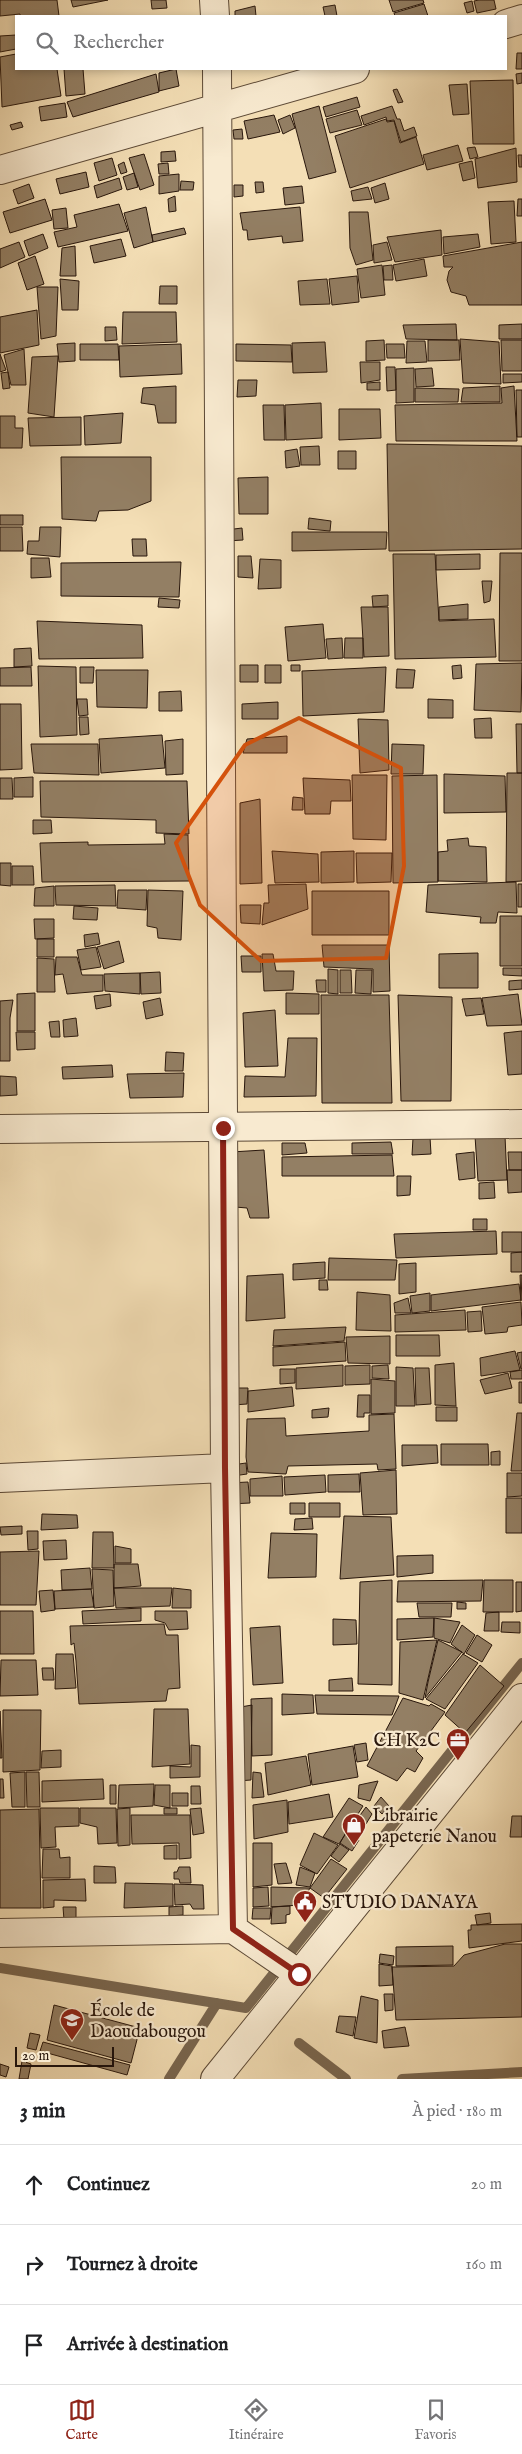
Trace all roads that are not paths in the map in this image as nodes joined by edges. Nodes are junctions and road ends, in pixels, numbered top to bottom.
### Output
1 (214, 0) edge
2 (215, 15) edge
3 (522, 19) edge
4 (507, 24) edge
5 (217, 70) edge
6 (352, 70) edge
7 (218, 109) junction
8 (0, 170) edge
9 (522, 1124) edge
10 (223, 1127) junction
11 (0, 1129) edge
12 (225, 1468) junction
13 (0, 1478) edge
14 (522, 1698) edge
15 (233, 1929) junction
16 (0, 1933) edge
17 (299, 1974) junction
18 (215, 2079) edge

1 - 2 street
3 - 4 street
5 - 7 street
6 - 7 street
7 - 8 street
7 - 10 street
9 - 10 street
10 - 11 street
10 - 12 street
12 - 13 street
12 - 15 street
14 - 17 street
15 - 16 street
15 - 17 street
17 - 18 street

